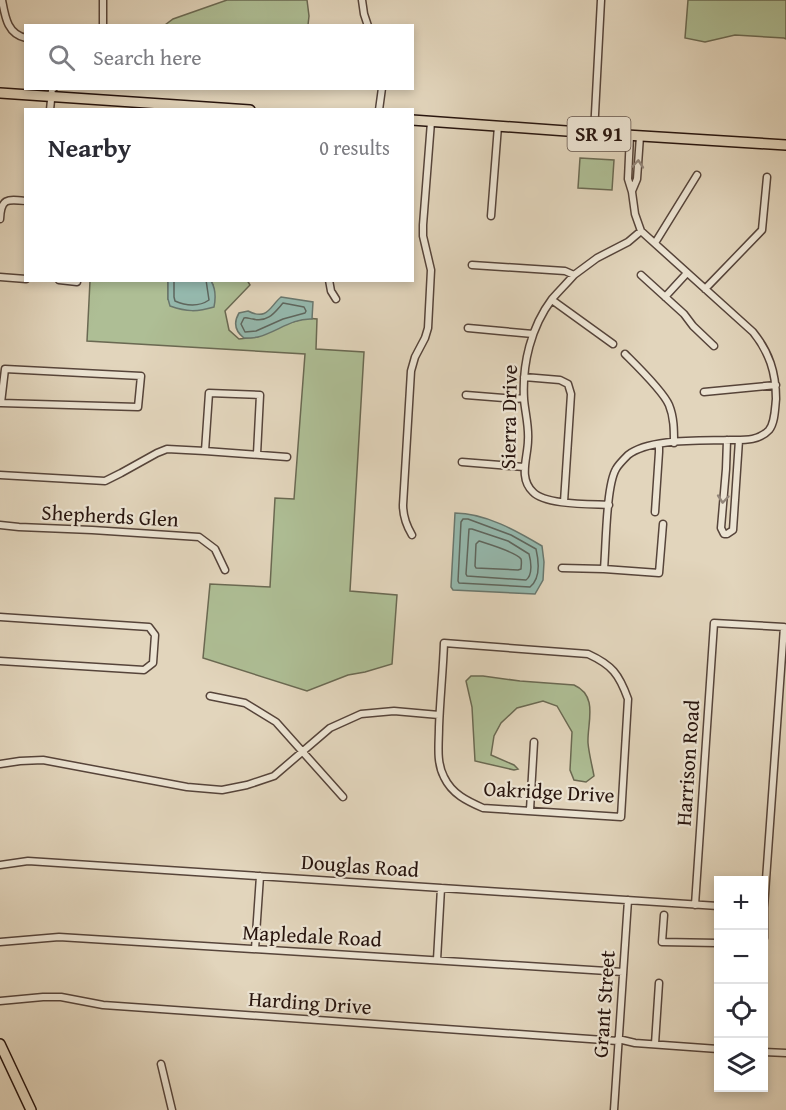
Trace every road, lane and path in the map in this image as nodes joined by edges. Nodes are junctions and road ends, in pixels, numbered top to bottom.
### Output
1 (2, 0) edge
2 (104, 0) edge
3 (362, 0) edge
4 (601, 0) edge
5 (103, 24) edge
6 (367, 24) edge
7 (24, 38) edge
8 (382, 90) edge
9 (52, 91) edge
10 (0, 93) edge
11 (50, 108) edge
12 (229, 108) edge
13 (379, 108) edge
14 (414, 120) edge
15 (431, 122) junction
16 (498, 126) junction
17 (594, 133) junction
18 (635, 136) junction
19 (786, 145) edge
20 (697, 175) dead end
21 (767, 177) dead end
22 (24, 201) edge
23 (491, 216) dead end
24 (0, 219) edge
25 (641, 231) junction
26 (655, 243) junction
27 (472, 265) dead end
28 (687, 273) junction
29 (574, 275) junction
30 (641, 275) dead end
31 (0, 277) edge
32 (24, 279) edge
33 (329, 282) edge
34 (705, 289) junction
35 (665, 297) junction
36 (336, 299) dead end
37 (552, 300) junction
38 (468, 328) dead end
39 (533, 334) junction
40 (613, 344) dead end
41 (714, 346) dead end
42 (626, 354) dead end
43 (524, 377) junction
44 (776, 385) junction
45 (704, 392) dead end
46 (466, 395) dead end
47 (524, 398) junction
48 (0, 403) edge
49 (727, 440) junction
50 (739, 440) junction
51 (674, 443) junction
52 (659, 444) junction
53 (205, 451) junction
54 (256, 454) junction
55 (287, 457) dead end
56 (462, 462) dead end
57 (524, 466) junction
58 (0, 475) edge
59 (564, 502) junction
60 (609, 505) junction
61 (655, 512) dead end
62 (663, 524) dead end
63 (0, 525) edge
64 (412, 535) dead end
65 (562, 568) dead end
66 (604, 569) junction
67 (225, 570) dead end
68 (0, 617) edge
69 (0, 661) edge
70 (210, 696) dead end
71 (440, 715) junction
72 (534, 742) dead end
73 (302, 752) junction
74 (0, 764) edge
75 (343, 797) dead end
76 (530, 810) junction
77 (0, 865) edge
78 (260, 876) junction
79 (766, 876) edge
80 (441, 888) junction
81 (628, 900) junction
82 (695, 905) junction
83 (714, 906) edge
84 (664, 915) dead end
85 (0, 942) edge
86 (714, 943) edge
87 (255, 949) junction
88 (437, 960) junction
89 (623, 972) junction
90 (659, 983) dead end
91 (0, 1002) edge
92 (618, 1042) junction
93 (0, 1044) edge
94 (655, 1044) junction
95 (714, 1048) edge
96 (768, 1052) edge
97 (786, 1053) edge
98 (161, 1064) dead end
99 (31, 1110) edge
100 (172, 1110) edge
101 (614, 1110) edge

1 - 7 street
2 - 5 street
3 - 6 street
4 - 17 street
8 - 13 street
9 - 10 main road
9 - 11 street
9 - 12 main road
14 - 15 main road, SR 91
15 - 16 main road, SR 91
15 - 64 street
16 - 17 main road, SR 91
16 - 23 street
17 - 18 main road, SR 91
18 - 19 main road, SR 91
18 - 25 street
20 - 26 street
21 - 34 street
22 - 24 street
25 - 26 street
25 - 29 street, Sierra Drive
26 - 28 street
27 - 29 street
28 - 34 street
28 - 35 street
29 - 37 street, Sierra Drive
30 - 35 street
31 - 32 street
33 - 36 street
34 - 44 street
35 - 41 street
37 - 39 street, Sierra Drive
37 - 40 street
38 - 39 street
39 - 43 street, Sierra Drive
42 - 51 street
43 - 47 street, Sierra Drive
43 - 59 street
44 - 45 street
44 - 50 street
46 - 47 street
47 - 57 street, Sierra Drive
48 - 48 street
49 - 50 street
49 -> 50 street
49 - 51 street
51 - 52 street
52 - 60 street
52 - 61 street
53 - 54 street
53 - 54 street
53 - 58 street
54 - 55 street
56 - 57 street
57 - 59 street, Sierra Drive
59 - 60 street, Sierra Drive
60 - 66 street
62 - 66 street
63 - 67 street, Shepherds Glen
65 - 66 street
68 - 69 street
70 - 73 street
71 - 73 street
71 - 76 street, Oakridge Drive
71 - 76 street, Oakridge Drive
72 - 76 street
73 - 74 street
73 - 75 street
77 - 78 street, Douglas Road
78 - 80 street, Douglas Road
78 - 87 street
79 - 82 street, Harrison Road
80 - 81 street, Douglas Road
80 - 88 street
81 - 82 street, Douglas Road
81 - 89 street, Grant Street
82 - 83 street, Douglas Road
84 - 86 street
85 - 87 street, Mapledale Road
87 - 88 street, Mapledale Road
88 - 89 street, Mapledale Road
89 - 92 street, Grant Street
90 - 94 street
91 - 92 street, Harding Drive
92 - 94 street, Harding Drive
92 - 101 street, Grant Street
93 - 99 main road
94 - 95 street, Harding Drive
96 - 97 street
98 - 100 street

